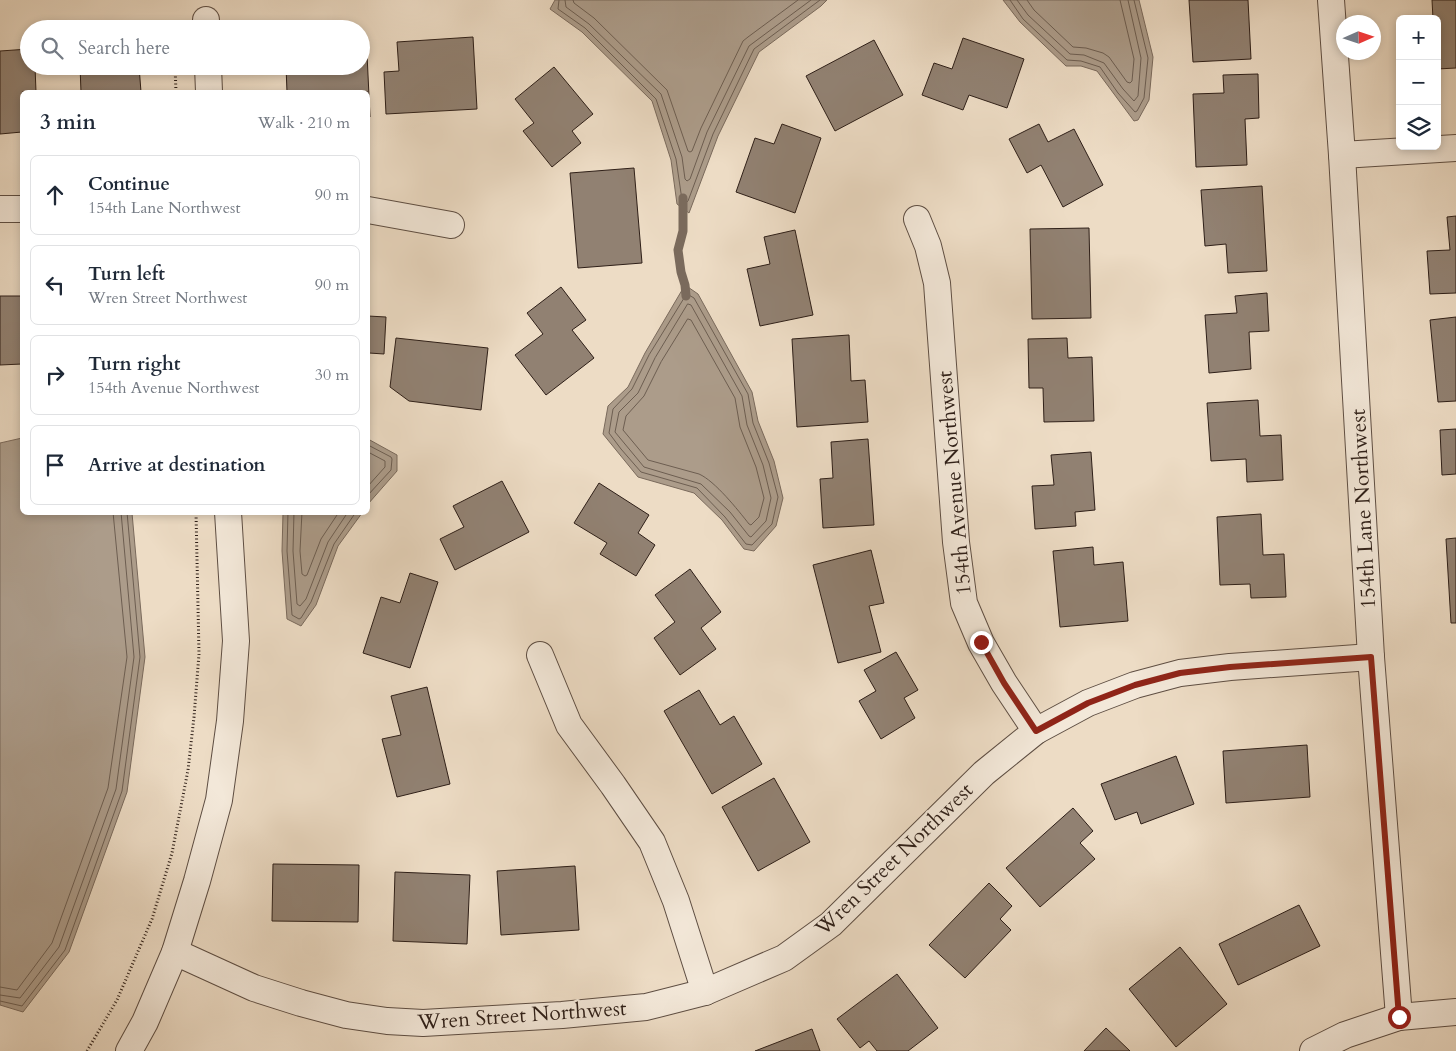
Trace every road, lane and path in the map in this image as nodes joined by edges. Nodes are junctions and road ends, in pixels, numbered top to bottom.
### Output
1 (1331, 0) edge
2 (175, 75) edge
3 (208, 75) edge
4 (176, 90) edge
5 (209, 90) edge
6 (1456, 148) edge
7 (1342, 155) junction
8 (0, 209) edge
9 (20, 209) edge
10 (370, 210) edge
11 (917, 219) dead end
12 (451, 225) dead end
13 (196, 515) edge
14 (228, 515) edge
15 (540, 655) dead end
16 (1371, 657) junction
17 (1036, 731) junction
18 (175, 952) junction
19 (705, 992) junction
20 (1456, 1012) edge
21 (1399, 1017) junction
22 (87, 1051) edge
23 (129, 1051) edge
24 (1313, 1051) edge

1 - 7 street, 154th Lane Northwest
2 - 4 path
3 - 5 street
6 - 7 street
7 - 16 street, 154th Lane Northwest
8 - 9 street
10 - 12 street
11 - 17 street, 154th Avenue Northwest
13 - 22 path
14 - 18 street
15 - 19 street
16 - 17 street, Wren Street Northwest
16 - 21 street, 154th Lane Northwest
17 - 19 street, Wren Street Northwest
18 - 19 street, Wren Street Northwest
18 - 23 street
20 - 21 street
21 - 24 street

